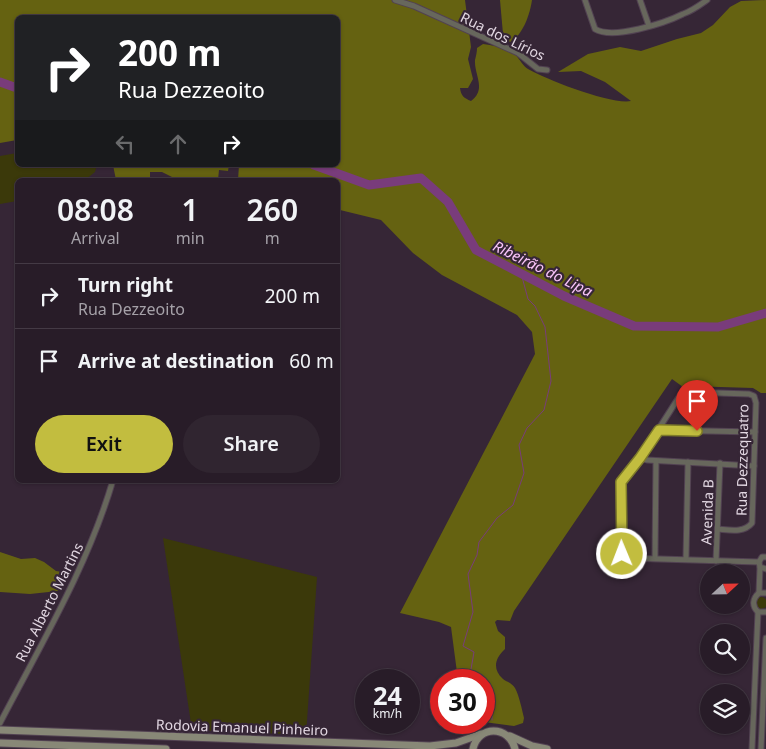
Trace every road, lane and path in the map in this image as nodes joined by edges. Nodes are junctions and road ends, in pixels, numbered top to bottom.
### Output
1 (395, 0) edge
2 (585, 0) edge
3 (640, 0) edge
4 (707, 0) edge
5 (699, 2) edge
6 (649, 26) junction
7 (547, 70) dead end
8 (659, 430) junction
9 (755, 432) junction
10 (640, 458) junction
11 (656, 461) junction
12 (688, 462) junction
13 (720, 463) junction
14 (754, 466) junction
15 (112, 483) edge
16 (718, 529) junction
17 (766, 557) edge
18 (655, 558) junction
19 (686, 558) junction
20 (716, 561) junction
21 (762, 566) edge
22 (759, 593) junction
23 (766, 593) edge
24 (758, 612) junction
25 (766, 612) edge
26 (766, 638) edge
27 (765, 709) edge
28 (754, 710) junction
29 (0, 723) edge
30 (0, 730) edge
31 (495, 730) edge
32 (481, 734) joint
33 (507, 734) junction
34 (3, 745) edge
35 (95, 748) edge
36 (166, 749) edge
37 (473, 749) edge
38 (515, 749) edge
39 (547, 749) edge
40 (752, 749) edge
41 (761, 749) edge

1 - 7 street, Rua dos Lírios
2 - 6 street
3 - 6 street
4 - 5 street
5 - 6 street
8 - 9 street
8 - 9 street, Rua Dezzequatro
8 - 10 street
9 - 14 street, Rua Dezzequatro
10 - 11 street
10 - 18 street
11 - 12 street
11 - 18 street
12 - 13 street
12 - 19 street
13 - 14 street
13 - 16 street, Avenida B
14 - 16 street, Rua Dezzequatro
15 - 29 street, Rua Alberto Martins
16 - 20 street, Avenida B
17 - 21 street
18 - 19 street
19 - 20 street
20 - 21 street
21 - 22 street
22 - 23 street
22 - 24 street
24 - 25 street
24 - 28 street
26 - 27 street
27 - 28 street
27 - 41 street
28 - 40 street
30 - 32 main road, Rodovia Emanuel Pinheiro
31 - 33 main road, Rodovia Emanuel Pinheiro
32 - 37 main road
33 - 38 main road
33 - 39 main road
34 - 35 main road, Rodovia Emanuel Pinheiro
35 - 36 main road, Rodovia Emanuel Pinheiro

